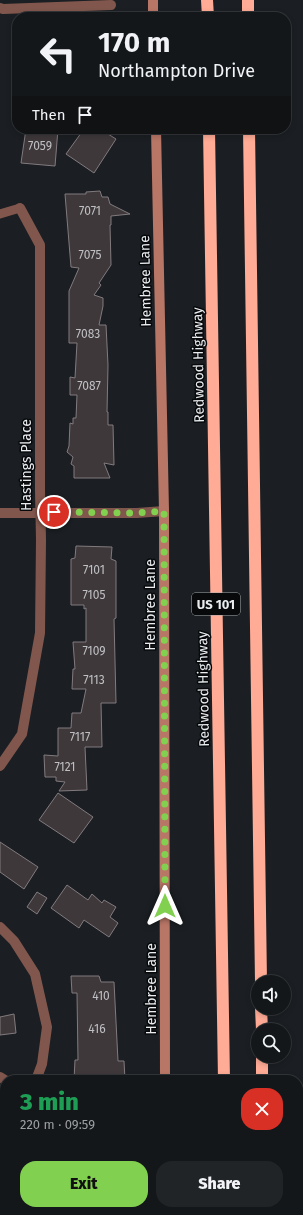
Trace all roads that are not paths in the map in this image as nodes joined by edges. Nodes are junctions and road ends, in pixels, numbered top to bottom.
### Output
1 (153, 0) edge
2 (207, 0) edge
3 (248, 0) edge
4 (111, 6) dead end
5 (0, 8) edge
6 (153, 12) edge
7 (208, 12) edge
8 (248, 12) edge
9 (156, 134) edge
10 (209, 134) edge
11 (249, 134) edge
12 (20, 208) joint
13 (0, 214) edge
14 (164, 511) junction
15 (0, 512) edge
16 (40, 512) junction
17 (0, 766) edge
18 (0, 927) edge
19 (261, 975) edge
20 (262, 1063) edge
21 (38, 1075) edge
22 (165, 1075) edge
23 (224, 1075) edge
24 (262, 1075) edge

1 - 6 street
2 - 7 highway
3 - 8 highway
4 - 5 street
9 - 14 street, Hembree Lane
10 - 23 highway, Redwood Highway / US 101
11 - 19 highway, US 101
12 - 13 lane
12 - 16 street, Hastings Place
14 - 16 street
14 - 22 street, Hembree Lane
15 - 16 street
16 - 17 street, Hastings Place
18 - 21 street
20 - 24 highway

